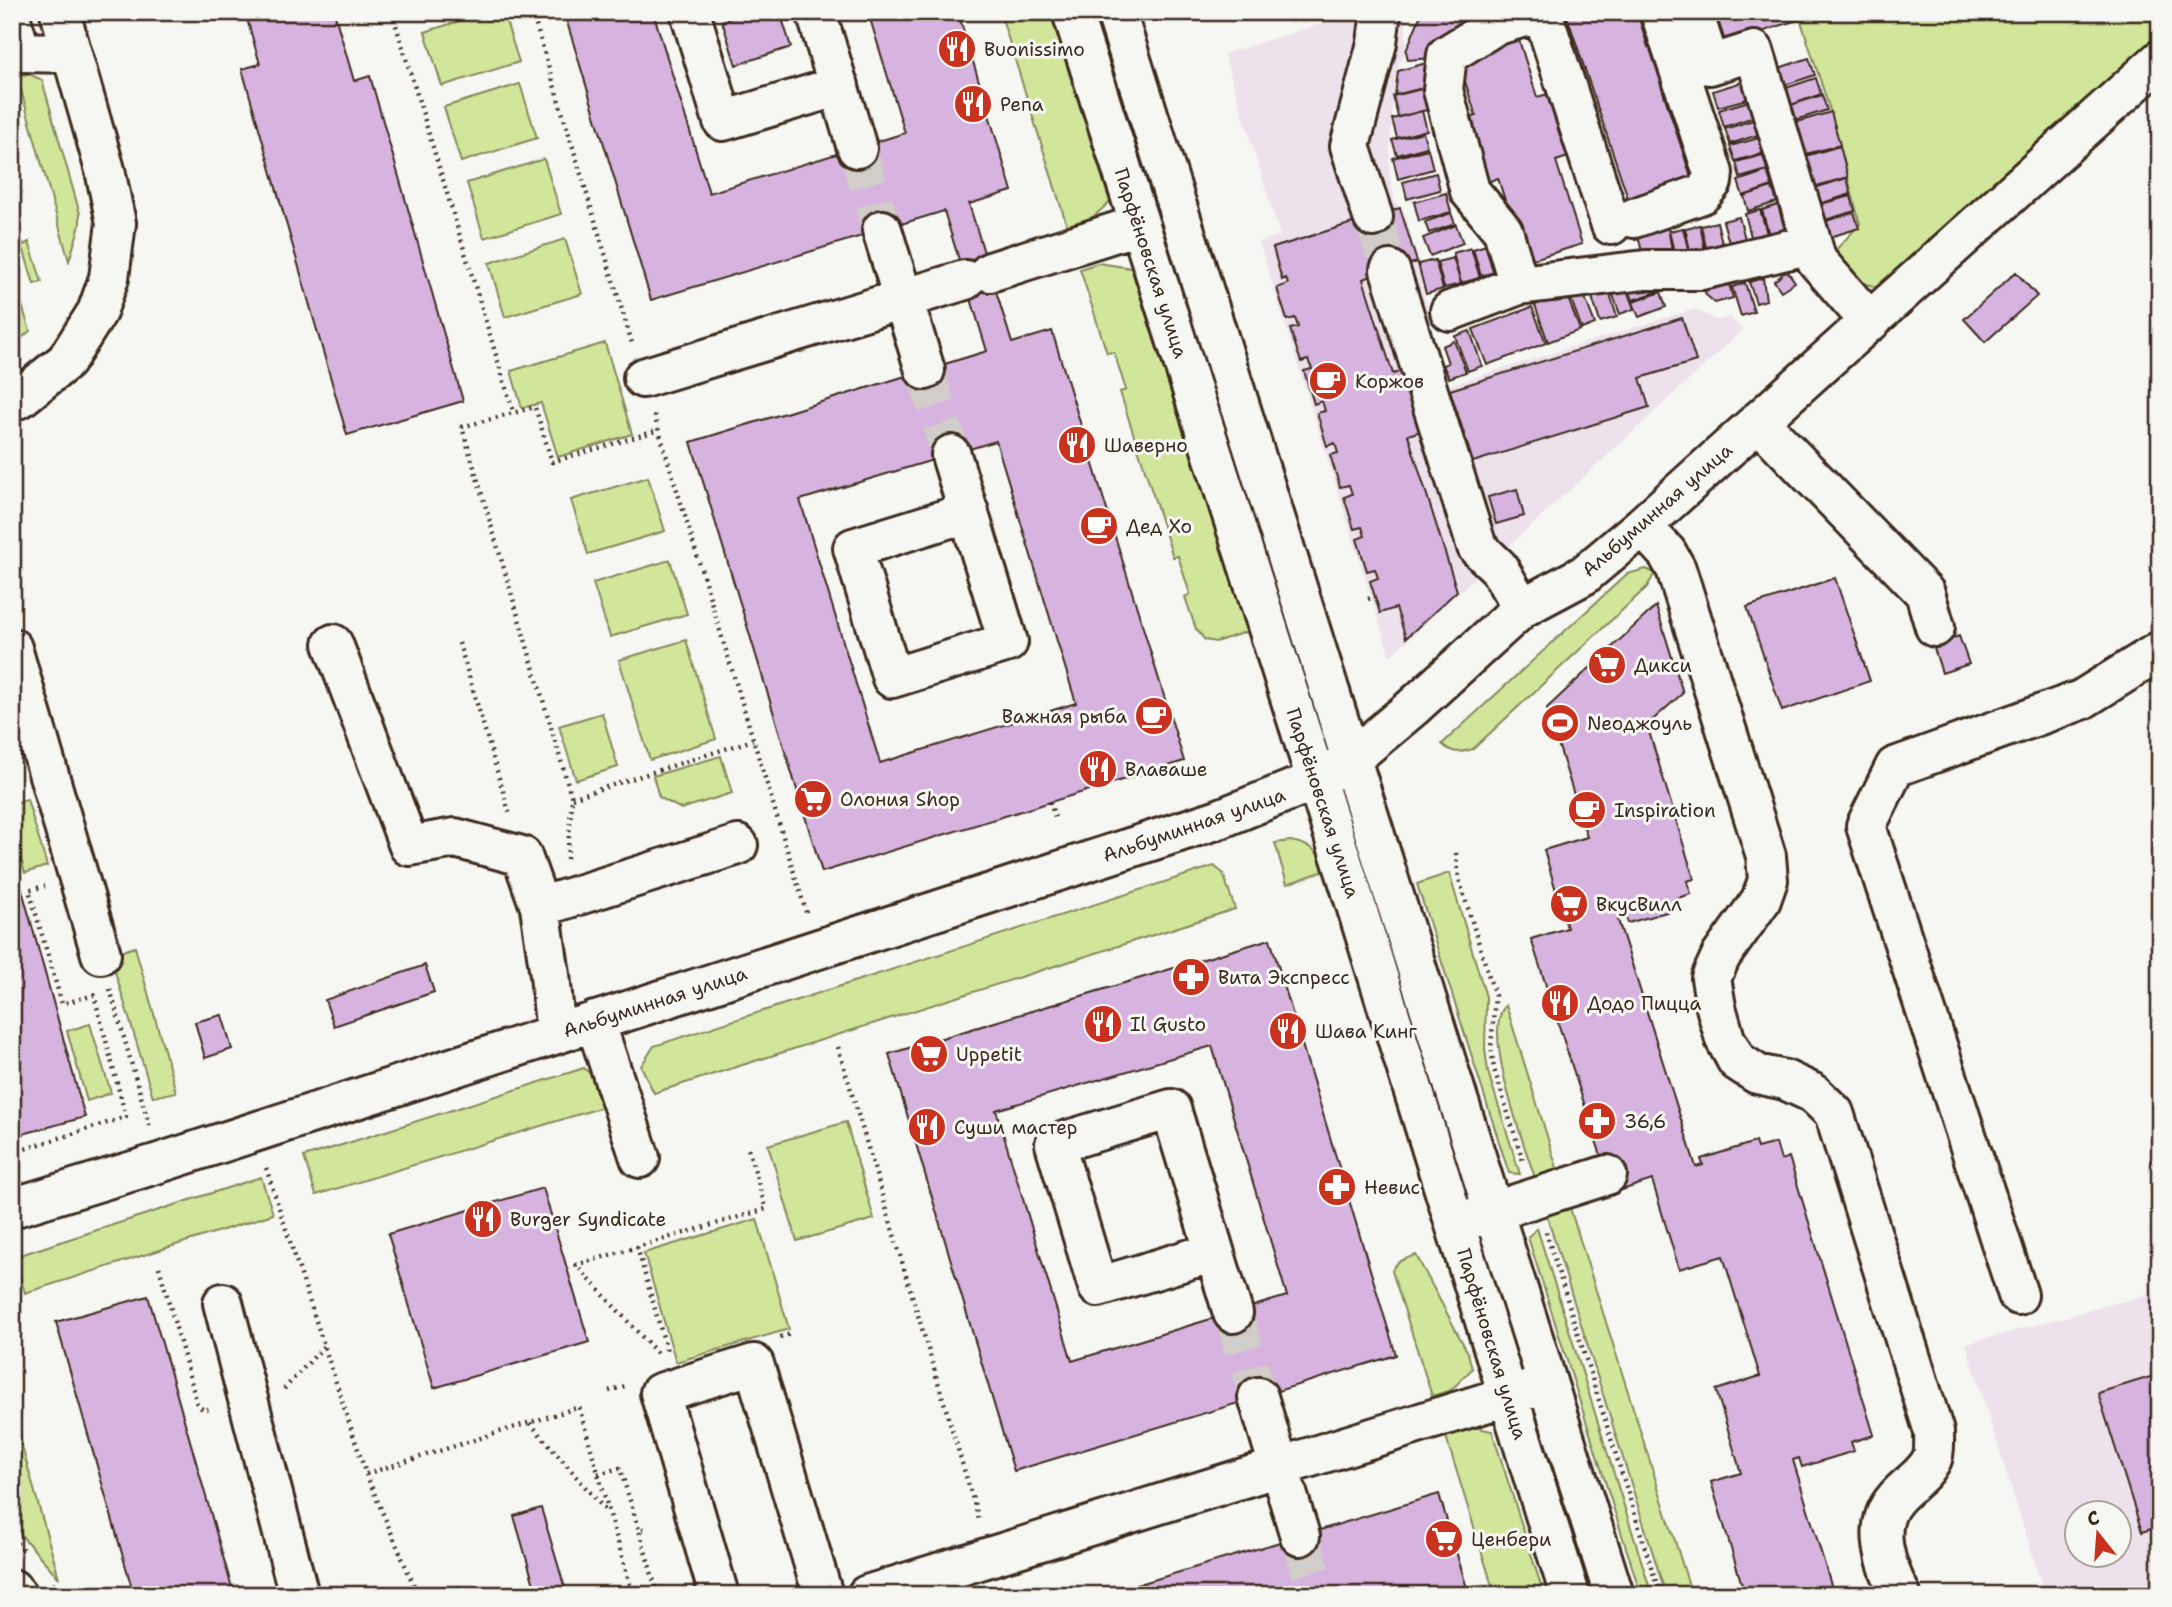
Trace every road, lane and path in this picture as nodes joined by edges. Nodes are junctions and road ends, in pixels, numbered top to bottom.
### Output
1 (60, 12) edge
2 (392, 12) edge
3 (532, 12) edge
4 (690, 12) edge
5 (816, 12) edge
6 (1116, 12) edge
7 (1381, 12) edge
8 (1542, 12) edge
9 (1660, 12) edge
10 (1693, 12) edge
11 (1086, 16) edge
12 (12, 23) edge
13 (71, 53) junction
14 (2160, 60) edge
15 (839, 86) junction
16 (858, 148) tunnel mouth
17 (1373, 216) tunnel mouth
18 (1138, 225) junction
19 (882, 230) tunnel mouth
20 (1812, 244) junction
21 (1390, 271) tunnel mouth
22 (1519, 285) junction
23 (903, 298) junction
24 (622, 309) dead end
25 (1450, 311) dead end
26 (1870, 322) junction
27 (925, 370) tunnel mouth
28 (643, 378) dead end
29 (12, 401) edge
30 (513, 411) junction
31 (1758, 421) junction
32 (659, 430) dead end
33 (665, 450) dead end
34 (951, 455) tunnel mouth
35 (969, 512) junction
36 (1642, 526) junction
37 (1375, 597) dead end
38 (1368, 599) dead end
39 (1522, 608) junction
40 (1935, 627) dead end
41 (459, 643) dead end
42 (333, 644) dead end
43 (12, 648) edge
44 (2160, 651) edge
45 (753, 740) junction
46 (1350, 760) junction
47 (1316, 780) junction
48 (572, 798) junction
49 (1050, 802) dead end
50 (1055, 818) dead end
51 (738, 845) dead end
52 (522, 856) junction
53 (552, 903) junction
54 (805, 910) dead end
55 (101, 954) joint
56 (595, 1021) junction
57 (556, 1034) junction
58 (838, 1047) dead end
59 (254, 1132) junction
60 (748, 1148) dead end
61 (640, 1158) dead end
62 (159, 1163) junction
63 (1607, 1175) dead end
64 (12, 1209) edge
65 (1492, 1211) junction
66 (1454, 1224) junction
67 (637, 1247) junction
68 (1214, 1252) junction
69 (159, 1267) dead end
70 (2018, 1295) dead end
71 (12, 1298) edge
72 (223, 1303) dead end
73 (16, 1309) dead end
74 (1233, 1312) tunnel mouth
75 (324, 1346) junction
76 (1547, 1384) junction
77 (1508, 1396) junction
78 (1258, 1397) tunnel mouth
79 (239, 1414) junction
80 (530, 1423) junction
81 (1279, 1466) junction
82 (597, 1474) junction
83 (366, 1475) junction
84 (610, 1514) junction
85 (1300, 1536) tunnel mouth
86 (990, 1556) junction
87 (12, 1589) edge
88 (17, 1595) edge
89 (299, 1595) edge
90 (418, 1595) edge
91 (633, 1595) edge
92 (650, 1595) edge
93 (719, 1595) edge
94 (823, 1595) edge
95 (867, 1595) edge
96 (1570, 1595) edge
97 (1614, 1595) edge
98 (1901, 1595) edge

1 - 13 street
2 - 30 path
3 - 24 path
4 - 15 street
5 - 15 street
6 - 46 street, Парфёновская улица
7 - 17 street
8 - 9 street
8 - 22 street
10 - 20 street
11 - 18 street, Парфёновская улица
12 - 13 street
13 - 29 street
14 - 26 street, Альбуминная улица
15 - 16 street
18 - 23 street
18 - 47 street, Парфёновская улица
19 - 23 street
20 - 22 street
20 - 26 street
21 - 39 street
22 - 25 street
23 - 27 street
23 - 28 street
26 - 31 street, Альбуминная улица
30 - 32 path
30 - 48 path
31 - 36 street, Альбуминная улица
31 - 40 street
33 - 45 path
34 - 35 street
35 - 35 street
36 - 39 street, Альбуминная улица
36 - 98 street
37 - 38 path
39 - 46 street, Альбуминная улица
41 - 52 path
42 - 52 street
43 - 55 street
44 - 70 street
45 - 48 path
45 - 54 path
46 - 47 street, Альбуминная улица
46 - 65 street, Парфёновская улица
47 - 56 street, Альбуминная улица
47 - 66 street, Парфёновская улица
48 - 53 path
49 - 50 path
51 - 53 street
52 - 53 street
53 - 57 street
55 - 62 path
56 - 57 street, Альбуминная улица
56 - 61 street
57 - 59 street, Альбуминная улица
58 - 86 path
59 - 62 street, Альбуминная улица
59 - 75 path
60 - 67 path
62 - 64 street, Альбуминная улица
63 - 65 street
65 - 66 street
65 - 76 street, Парфёновская улица
66 - 77 street, Парфёновская улица
67 - 67 path
68 - 68 street
68 - 74 street
69 - 79 path
71 - 73 path
72 - 79 street
75 - 79 path
75 - 83 path
76 - 77 street
76 - 97 street, Парфёновская улица
77 - 81 street
77 - 96 street, Парфёновская улица
78 - 81 street
79 - 89 street
80 - 82 path
80 - 83 path
80 - 84 path
81 - 85 street
81 - 86 street
82 - 84 path
82 - 92 path
83 - 90 path
84 - 91 path
86 - 95 street
87 - 88 street
93 - 94 street

